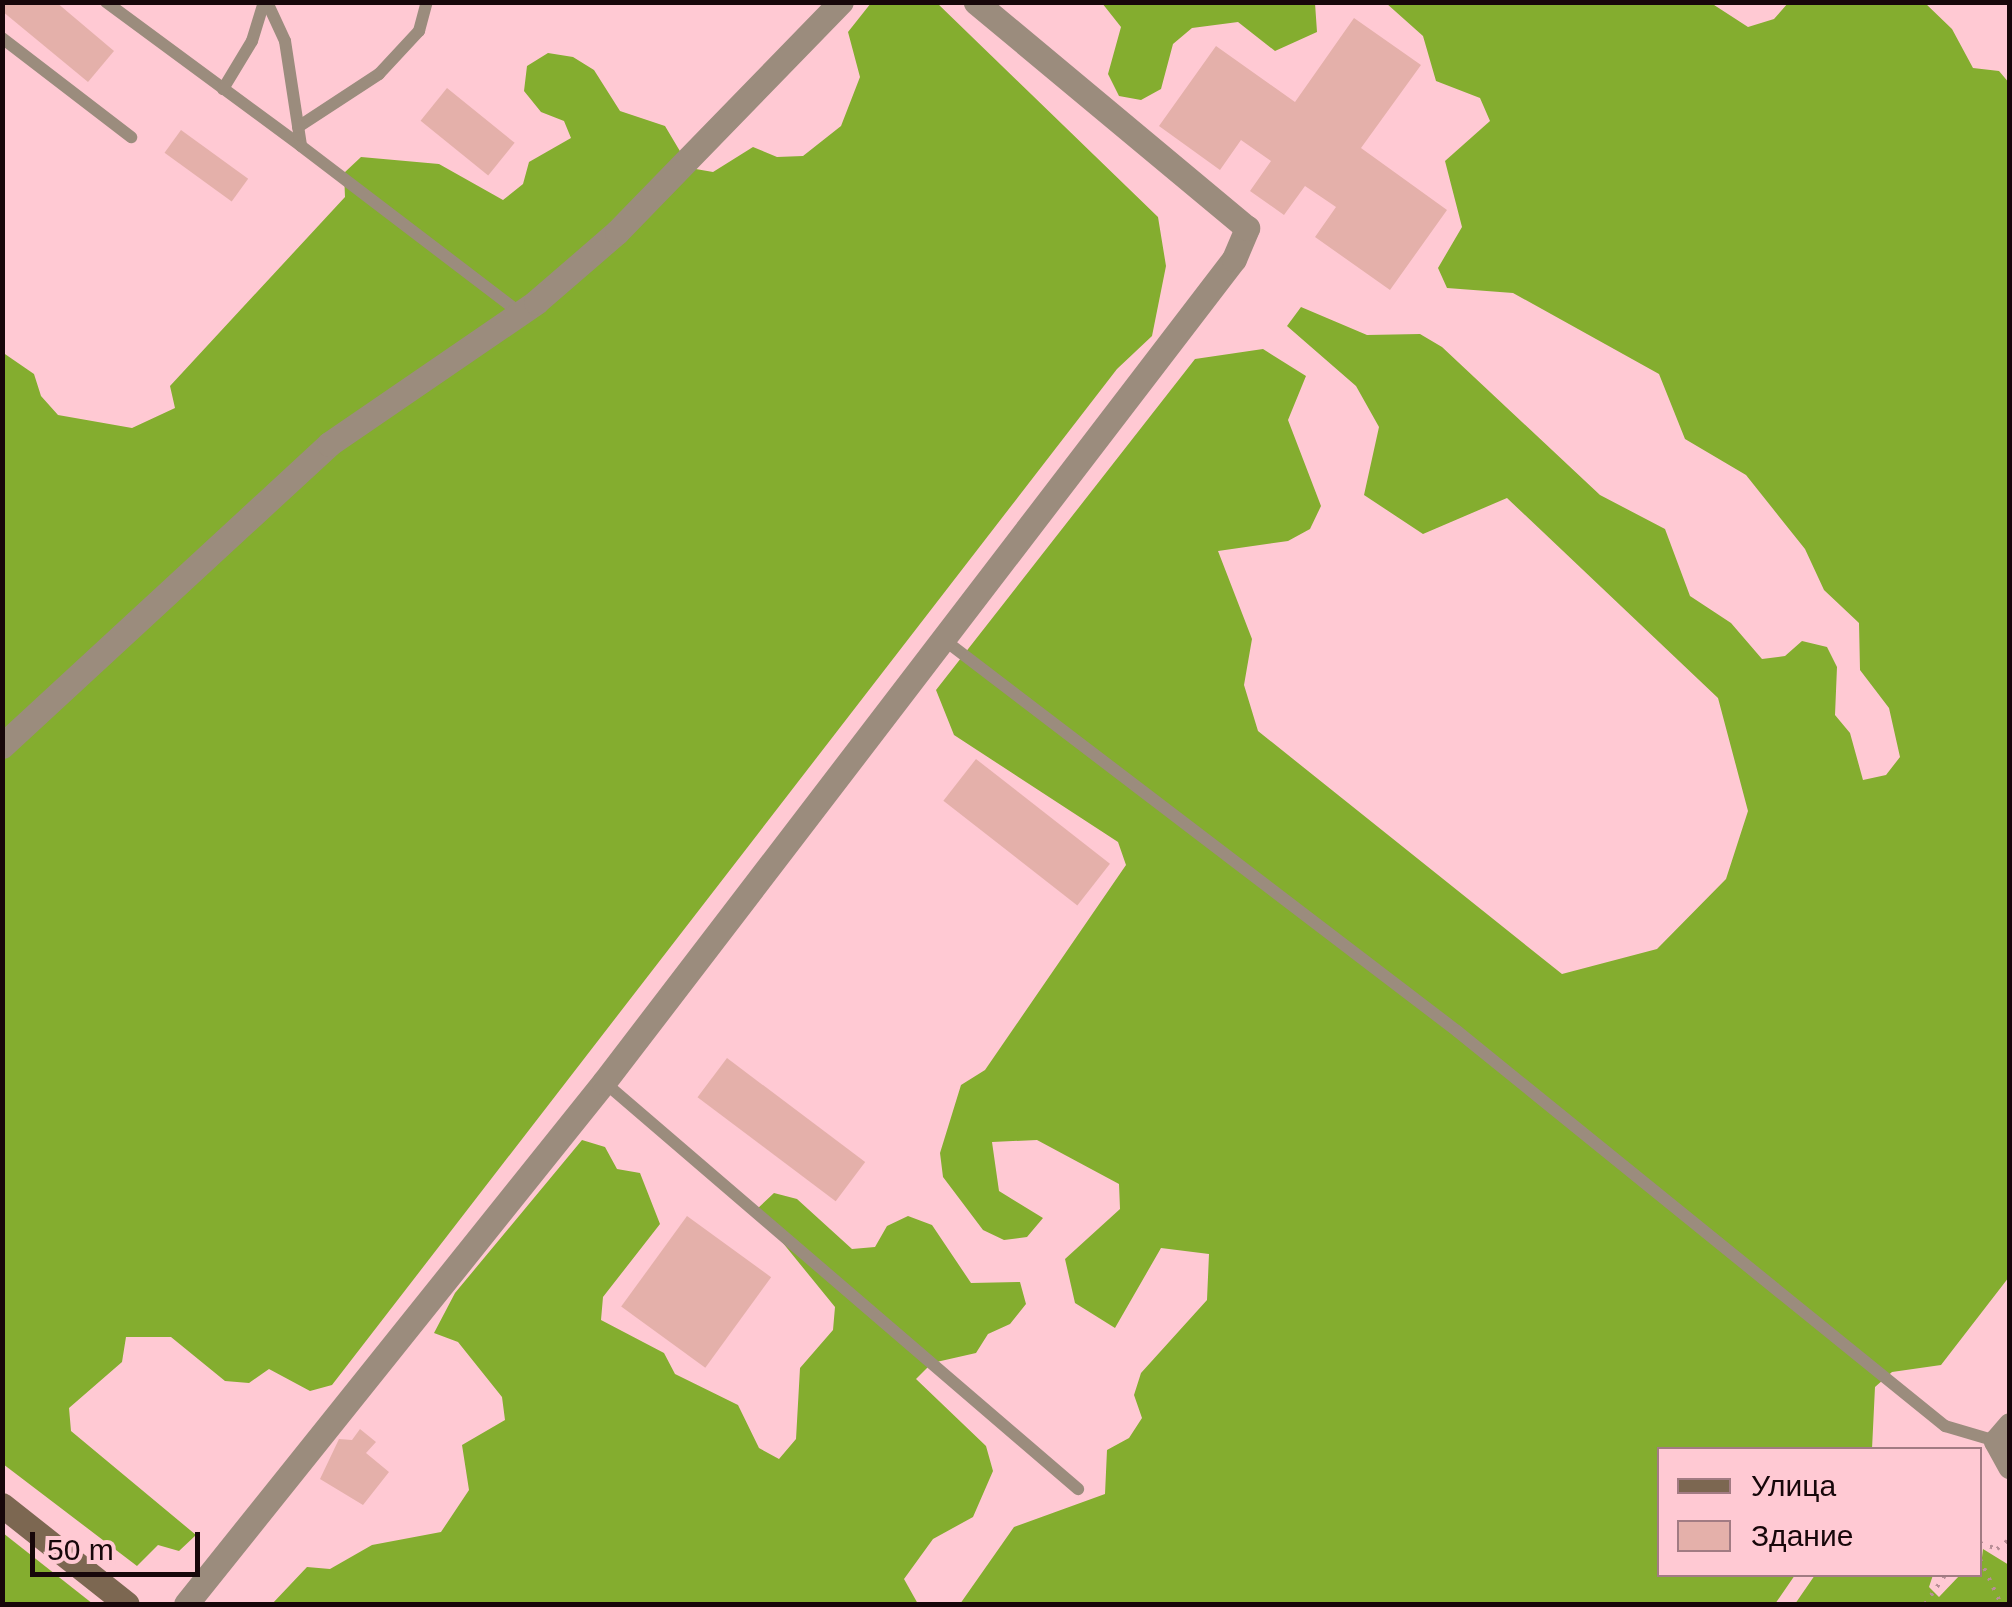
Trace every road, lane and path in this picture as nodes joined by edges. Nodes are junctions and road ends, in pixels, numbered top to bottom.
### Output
1 (106, 2) edge
2 (266, 2) edge
3 (427, 2) edge
4 (840, 2) edge
5 (976, 2) edge
6 (2, 38) edge
7 (223, 89) junction
8 (298, 127) junction
9 (132, 136) dead end
10 (301, 146) junction
11 (519, 312) junction
12 (941, 638) junction
13 (2, 746) edge
14 (604, 1082) junction
15 (2003, 1433) edge
16 (2010, 1466) edge
17 (1078, 1488) dead end
18 (2, 1505) edge
19 (2010, 1539) edge
20 (1982, 1544) edge
21 (1982, 1563) edge
22 (1944, 1577) edge
23 (127, 1604) edge
24 (186, 1604) edge
25 (1924, 1604) edge
26 (2001, 1604) edge

1 - 7 lane
2 - 7 lane
2 - 8 lane
3 - 8 lane
4 - 11 street
5 - 12 street
6 - 9 lane
7 - 10 lane
8 - 10 lane
10 - 11 lane
11 - 13 street
12 - 14 street
12 - 15 lane
14 - 17 lane
14 - 24 street
15 - 16 street
18 - 23 street
19 - 20 path
21 - 26 path
22 - 25 path

